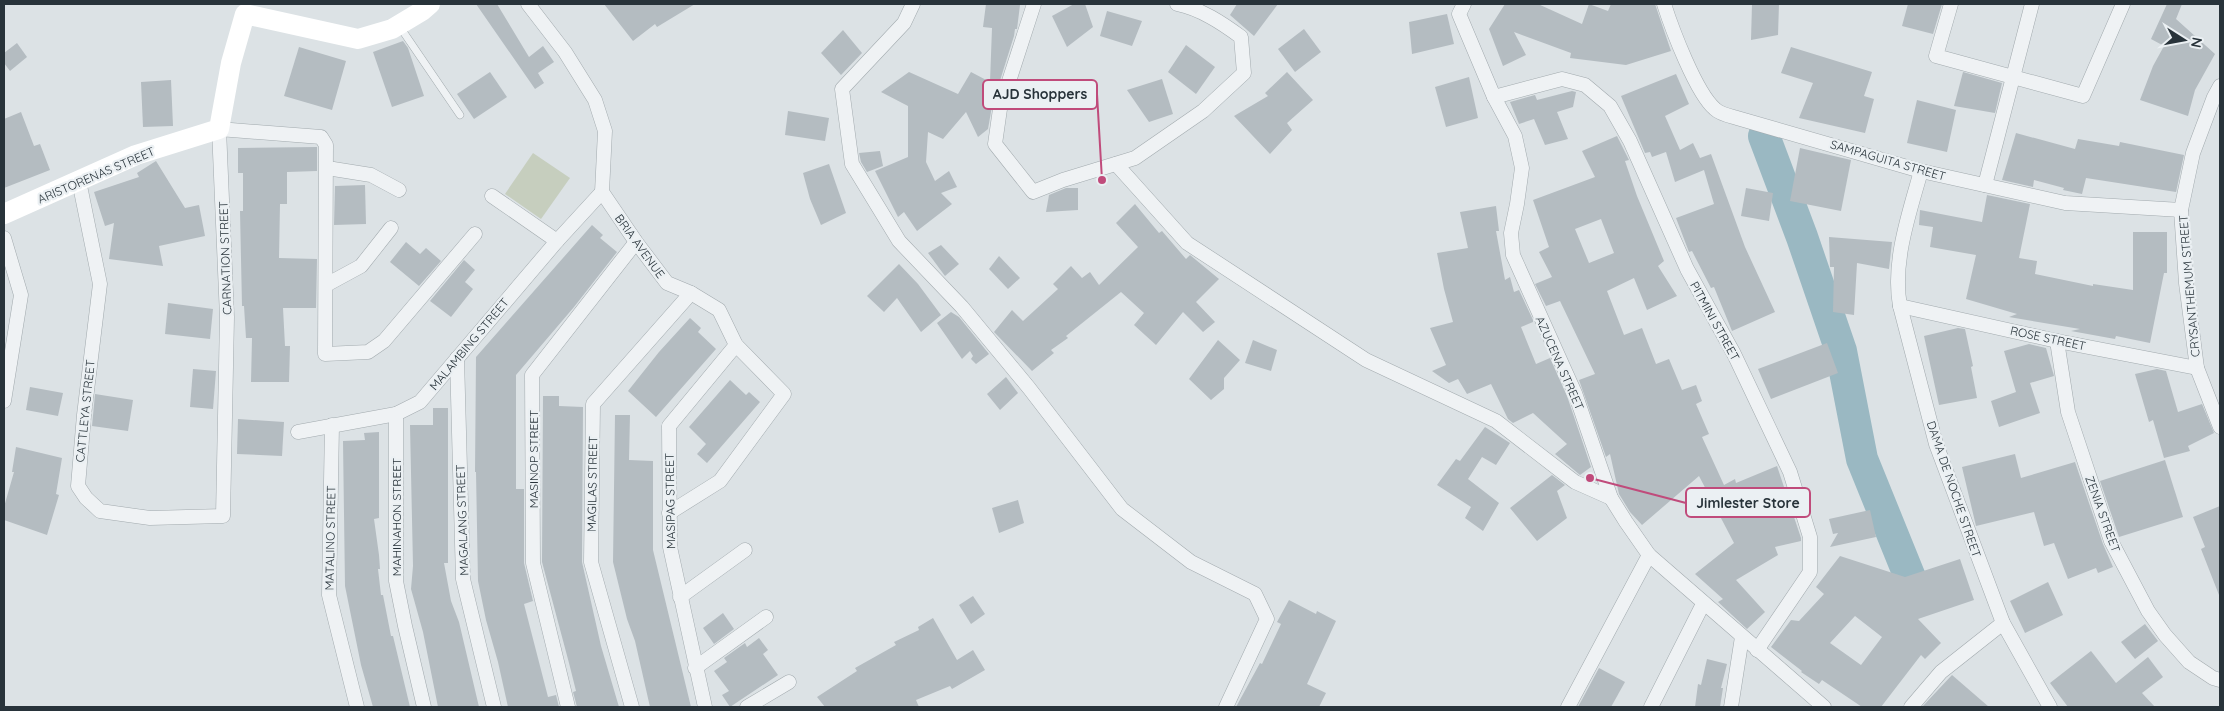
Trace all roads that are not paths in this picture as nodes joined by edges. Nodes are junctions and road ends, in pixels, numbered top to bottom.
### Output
1 (430, 4) edge
2 (528, 4) edge
3 (913, 4) edge
4 (1034, 4) edge
5 (1177, 4) edge
6 (1464, 4) edge
7 (1664, 4) edge
8 (1951, 4) edge
9 (2032, 4) edge
10 (2123, 4) edge
11 (248, 9) edge
12 (399, 24) junction
13 (2012, 78) junction
14 (2220, 86) edge
15 (1494, 97) junction
16 (460, 115) dead end
17 (219, 129) junction
18 (1116, 164) junction
19 (327, 168) junction
20 (1920, 171) junction
21 (79, 181) junction
22 (1985, 185) junction
23 (399, 190) dead end
24 (602, 192) junction
25 (492, 196) dead end
26 (2181, 210) junction
27 (4, 214) edge
28 (391, 228) dead end
29 (476, 234) dead end
30 (4, 238) edge
31 (557, 241) junction
32 (636, 242) junction
33 (326, 285) junction
34 (691, 293) junction
35 (1900, 306) junction
36 (2057, 341) junction
37 (736, 345) junction
38 (457, 358) junction
39 (2197, 368) junction
40 (4, 401) edge
41 (396, 414) junction
42 (332, 425) junction
43 (2220, 428) edge
44 (298, 432) dead end
45 (1611, 498) junction
46 (669, 513) junction
47 (223, 516) joint
48 (745, 550) dead end
49 (1649, 555) junction
50 (680, 597) junction
51 (1703, 604) junction
52 (766, 617) dead end
53 (2003, 623) junction
54 (1742, 637) junction
55 (1757, 650) junction
56 (695, 668) junction
57 (2220, 680) edge
58 (789, 682) dead end
59 (357, 707) edge
60 (424, 707) edge
61 (494, 707) edge
62 (568, 707) edge
63 (632, 707) edge
64 (705, 707) edge
65 (747, 707) edge
66 (1226, 707) edge
67 (1568, 707) edge
68 (1651, 707) edge
69 (1731, 707) edge
70 (1824, 707) edge
71 (1911, 707) edge
72 (2050, 707) edge

1 - 12 street
2 - 24 street
3 - 66 street
4 - 18 street
5 - 18 street
6 - 15 street, AZUCENA STREET
7 - 20 street, SAMPAGUITA STREET
8 - 13 street
9 - 13 street
10 - 13 street
11 - 12 street
11 - 17 street, CARNATION STREET
12 - 16 lane
13 - 22 street
14 - 26 street, CRYSANTHEMUM STREET
15 - 45 street, AZUCENA STREET
15 - 55 street, PITMINI STREET
17 - 19 street
17 - 21 street, ARISTORENAS STREET
17 - 47 street, CARNATION STREET
18 - 45 street
19 - 23 street
19 - 33 street
20 - 22 street, SAMPAGUITA STREET
20 - 35 street, DAMA DE NOCHE STREET
21 - 27 street, ARISTORENAS STREET
21 - 47 street, CATTLEYA STREET
22 - 26 street, SAMPAGUITA STREET
24 - 31 street, MALAMBING STREET
24 - 32 street, BRIA AVENUE
25 - 31 street
26 - 39 street, CRYSANTHEMUM STREET
28 - 33 street
29 - 33 street
30 - 40 street
31 - 38 street, MALAMBING STREET
32 - 34 street, BRIA AVENUE
32 - 62 street, MASINOP STREET
34 - 37 street, BRIA AVENUE
34 - 63 street, MAGILAS STREET
35 - 36 street, ROSE STREET
35 - 53 street, DAMA DE NOCHE STREET
36 - 39 street, ROSE STREET
36 - 57 street, ZENIA STREET
37 - 46 street, MASIPAG STREET
37 - 46 street, BRIA AVENUE
38 - 41 street, MALAMBING STREET
38 - 61 street, MAGALANG STREET
39 - 43 street, CRYSANTHEMUM STREET
41 - 42 street, MALAMBING STREET
41 - 60 street, MAHINAHON STREET
42 - 44 street, MALAMBING STREET
42 - 59 street, MATALINO STREET
45 - 49 street, AZUCENA STREET
46 - 50 street, MASIPAG STREET
48 - 50 street
49 - 51 street, AZUCENA STREET
49 - 67 street
50 - 56 street, MASIPAG STREET
51 - 54 street, AZUCENA STREET
51 - 68 street
52 - 56 street
53 - 71 street
53 - 72 street, DAMA DE NOCHE STREET
54 - 55 street, AZUCENA STREET
54 - 69 street
55 - 70 street, AZUCENA STREET
56 - 64 street, MASIPAG STREET
58 - 65 street

